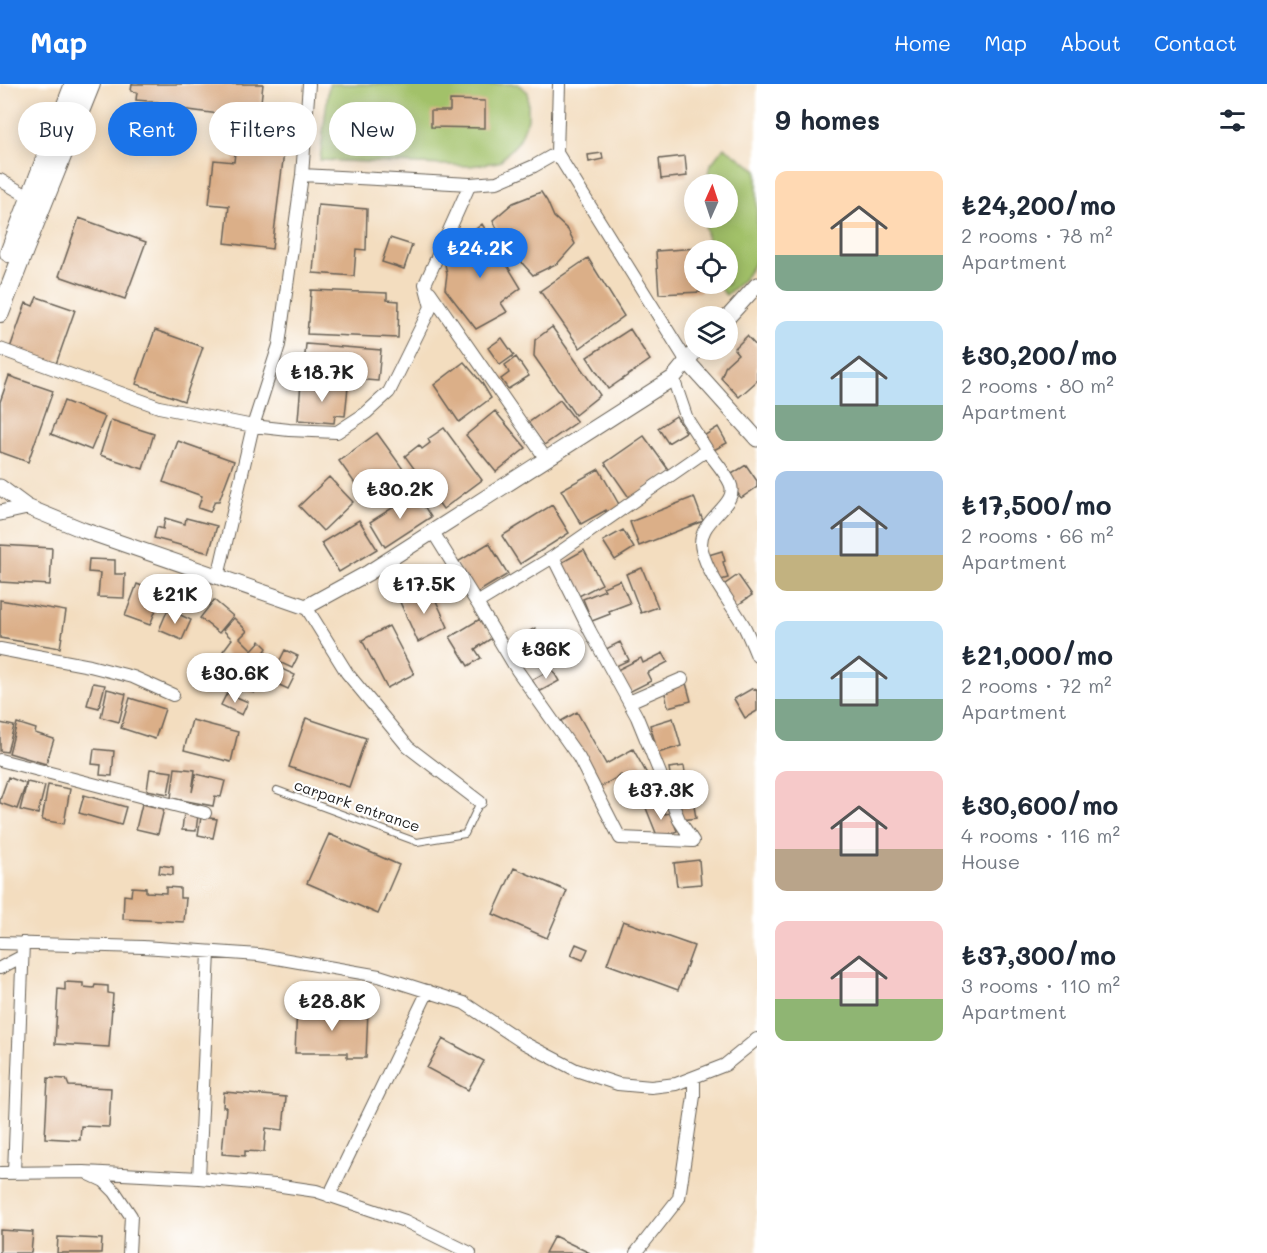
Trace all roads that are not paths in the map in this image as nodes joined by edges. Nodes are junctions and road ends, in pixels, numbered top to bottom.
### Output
1 (74, 84) edge
2 (91, 84) edge
3 (309, 84) edge
4 (559, 84) edge
5 (556, 153) junction
6 (302, 175) junction
7 (0, 180) edge
8 (470, 184) junction
9 (30, 198) junction
10 (0, 278) edge
11 (424, 284) junction
12 (757, 285) edge
13 (737, 306) edge
14 (0, 313) edge
15 (684, 345) edge
16 (0, 349) edge
17 (687, 360) edge
18 (695, 360) edge
19 (673, 378) junction
20 (253, 426) junction
21 (757, 439) edge
22 (707, 450) junction
23 (546, 459) junction
24 (0, 487) edge
25 (0, 507) edge
26 (27, 507) junction
27 (0, 513) edge
28 (433, 532) junction
29 (553, 557) junction
30 (218, 577) junction
31 (477, 603) junction
32 (306, 607) junction
33 (0, 649) edge
34 (757, 656) edge
35 (682, 679) dead end
36 (173, 695) dead end
37 (629, 702) junction
38 (0, 759) edge
39 (277, 790) dead end
40 (480, 802) joint
41 (205, 813) dead end
42 (0, 943) edge
43 (22, 944) junction
44 (209, 952) junction
45 (21, 957) junction
46 (0, 968) edge
47 (428, 991) junction
48 (757, 1039) edge
49 (694, 1077) junction
50 (14, 1172) junction
51 (84, 1172) junction
52 (0, 1173) edge
53 (199, 1178) junction
54 (329, 1196) junction
55 (129, 1253) edge
56 (470, 1253) edge
57 (636, 1253) edge

1 - 9 main road
2 - 14 main road
3 - 6 street
4 - 5 street
5 - 8 street
5 - 15 street
6 - 8 street
6 - 20 street
7 - 9 street
8 - 11 street
9 - 10 main road
11 - 20 street
11 - 23 street
12 - 13 street
16 - 20 street
17 - 19 street
18 - 21 street
19 - 22 street
19 - 23 street
20 - 30 street
22 - 29 street
22 - 34 street
23 - 28 street
24 - 26 street
25 - 26 street
26 - 27 street
26 - 30 street
28 - 31 street
28 - 32 street
29 - 31 street
29 - 37 street
30 - 32 street
31 - 37 street
32 - 40 street
33 - 36 street
35 - 37 street
38 - 41 street
39 - 40 lane, carpark entrance
42 - 43 street
43 - 44 street
43 - 45 street
44 - 47 street
44 - 53 street
45 - 46 street
45 - 50 street
47 - 49 street
47 - 54 street
48 - 49 street
49 - 57 street
50 - 51 street
50 - 52 street
51 - 53 street
51 - 55 street
53 - 54 street
54 - 56 street

